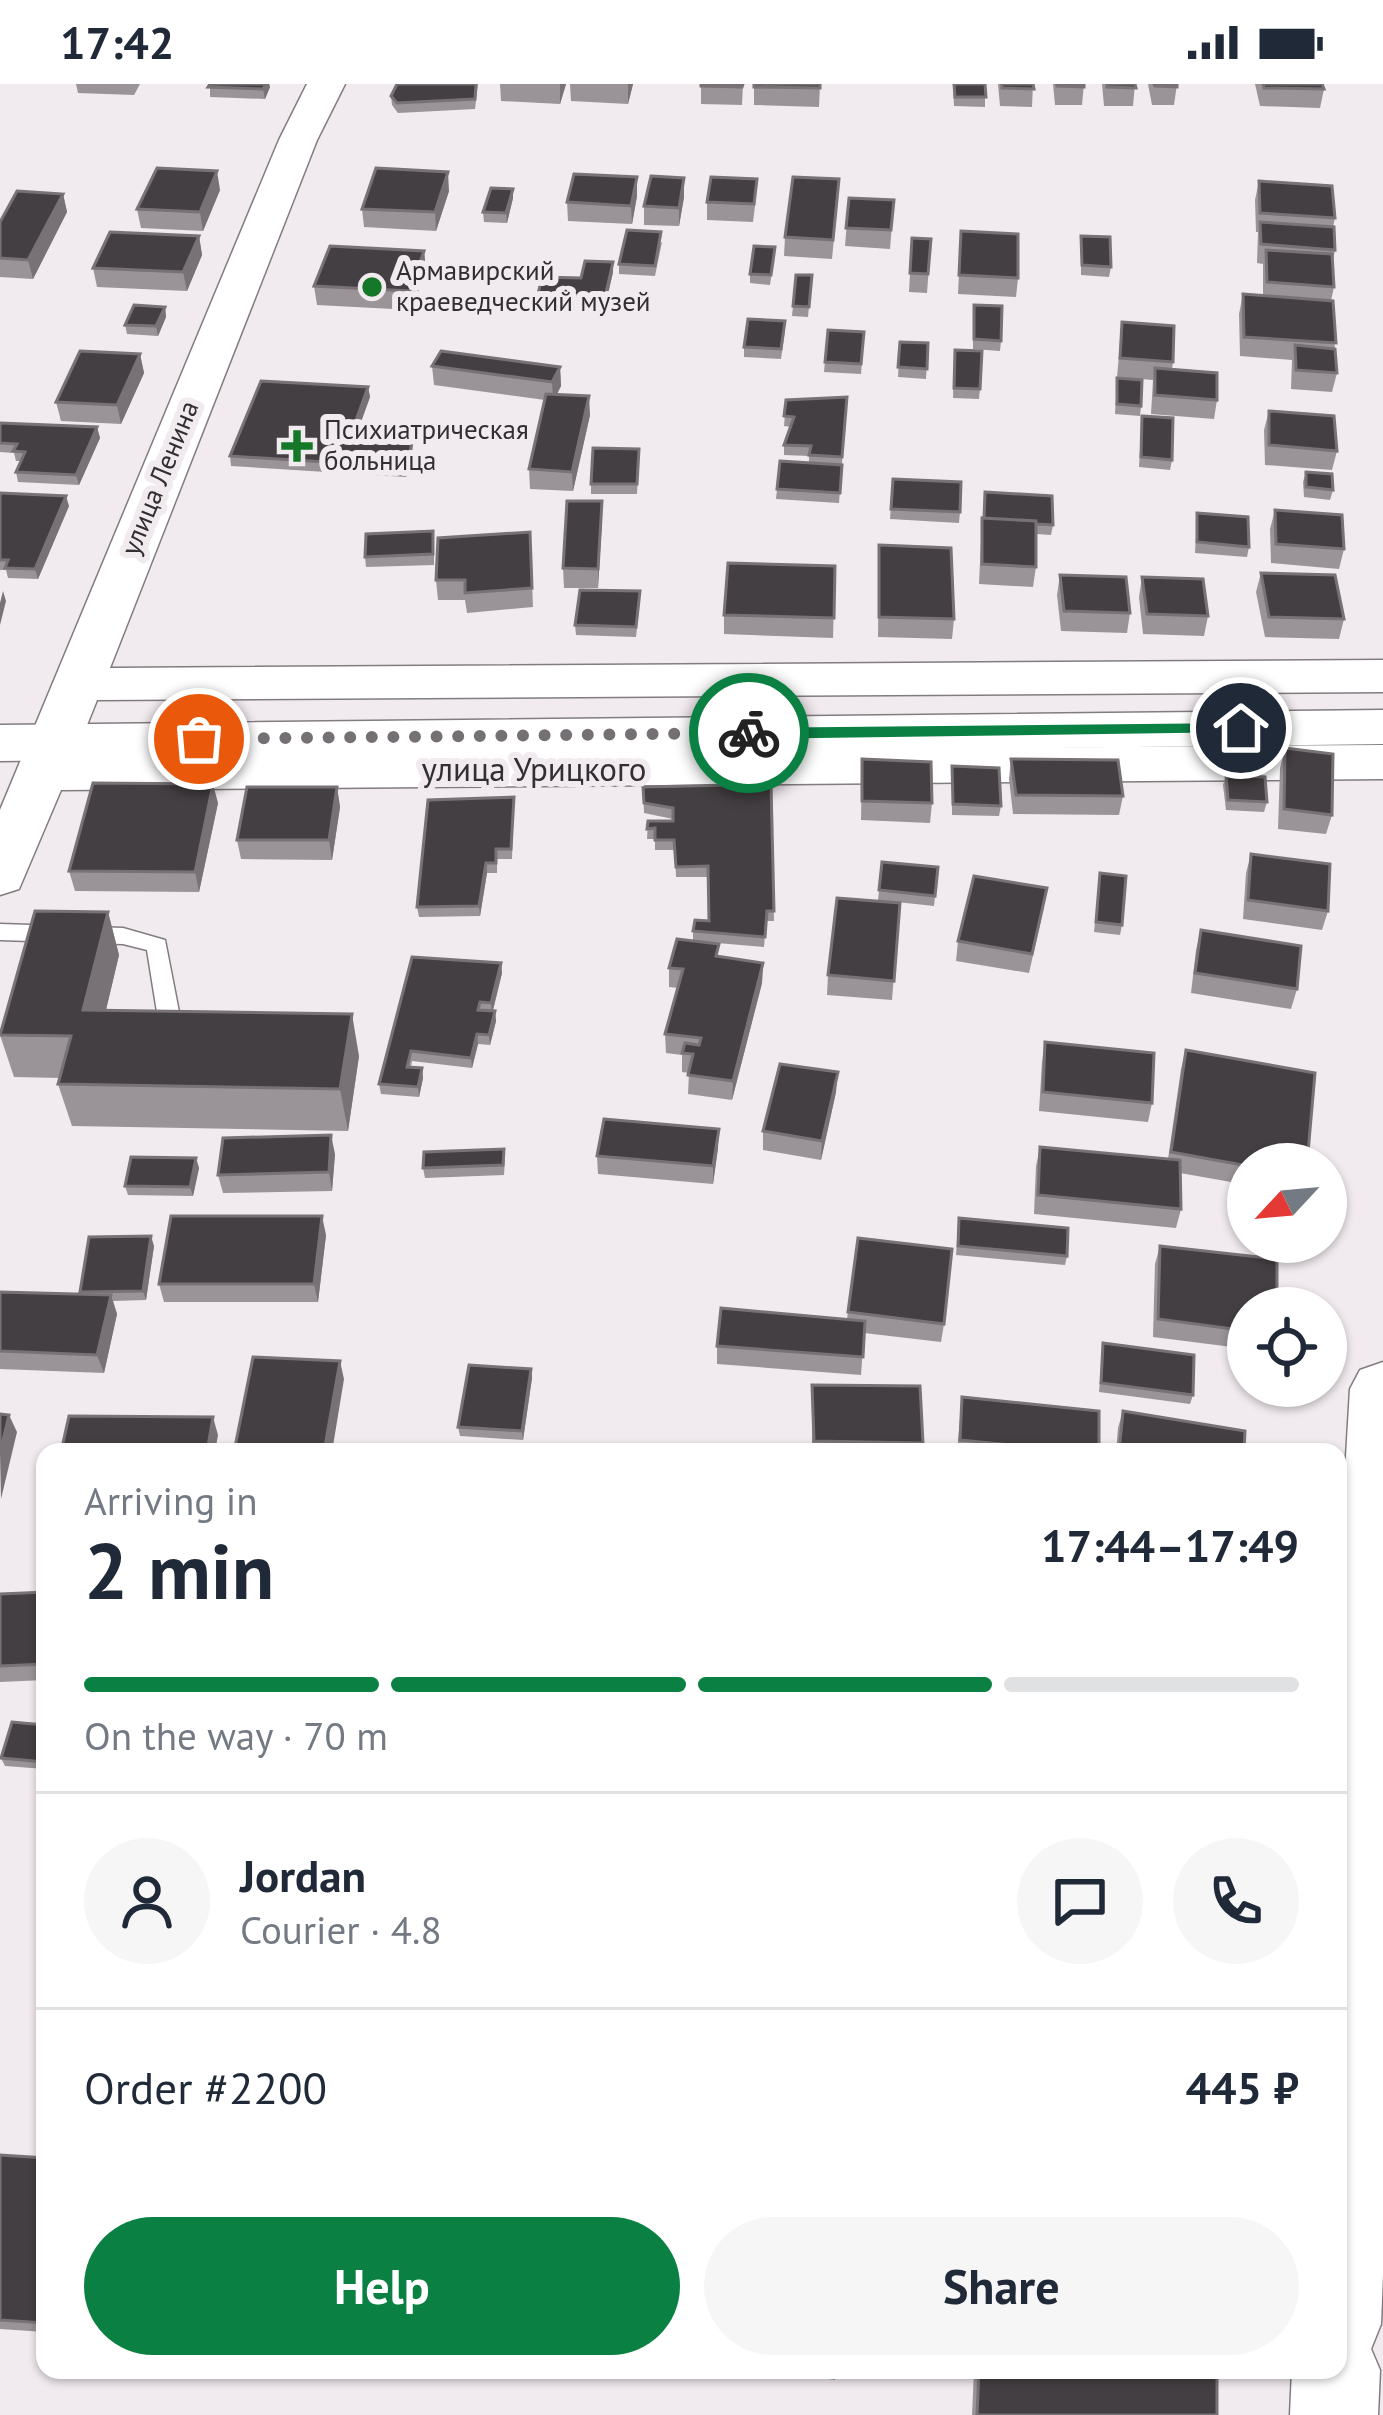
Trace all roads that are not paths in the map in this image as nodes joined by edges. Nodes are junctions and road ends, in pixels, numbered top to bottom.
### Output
1 (326, 84) edge
2 (1383, 676) edge
3 (75, 684) junction
4 (1383, 727) edge
5 (0, 742) edge
6 (51, 757) junction
7 (1383, 762) edge
8 (0, 876) edge
9 (0, 932) edge
10 (168, 1012) edge
11 (1383, 1389) edge
12 (1347, 2137) edge
13 (1336, 2379) edge
14 (1334, 2415) edge

1 - 3 street, улица Ленина
2 - 3 street
3 - 6 street, улица Ленина
4 - 6 main road, улица Урицкого
5 - 6 main road, улица Урицкого
6 - 7 street, улица Урицкого
6 - 8 street, улица Ленина
9 - 10 lane
11 - 12 street
13 - 14 street

